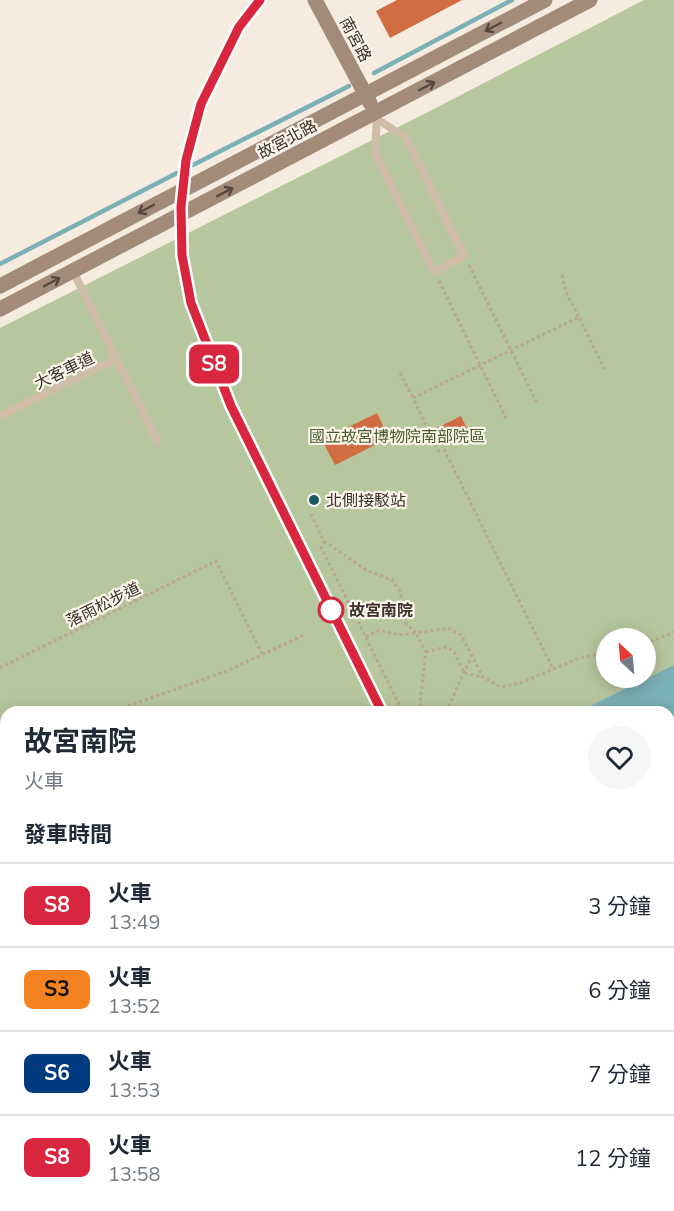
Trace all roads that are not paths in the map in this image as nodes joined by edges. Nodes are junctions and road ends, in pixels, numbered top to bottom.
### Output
1 (315, 0) edge
2 (545, 0) edge
3 (590, 0) edge
4 (366, 95) junction
5 (376, 116) junction
6 (73, 271) junction
7 (0, 286) edge
8 (0, 309) edge
9 (116, 359) junction
10 (0, 416) edge
11 (157, 441) dead end

1 - 4 street, 南宮路
2 -> 4 street, 故宮北路
5 -> 3 street, 故宮北路
4 - 5 street, 南宮路
4 -> 7 street, 故宮北路
5 - 5 lane
6 -> 5 street, 故宮北路
8 -> 6 street, 故宮北路
6 - 9 lane, 大客車道
9 - 10 lane, 大客車道
9 - 11 lane

